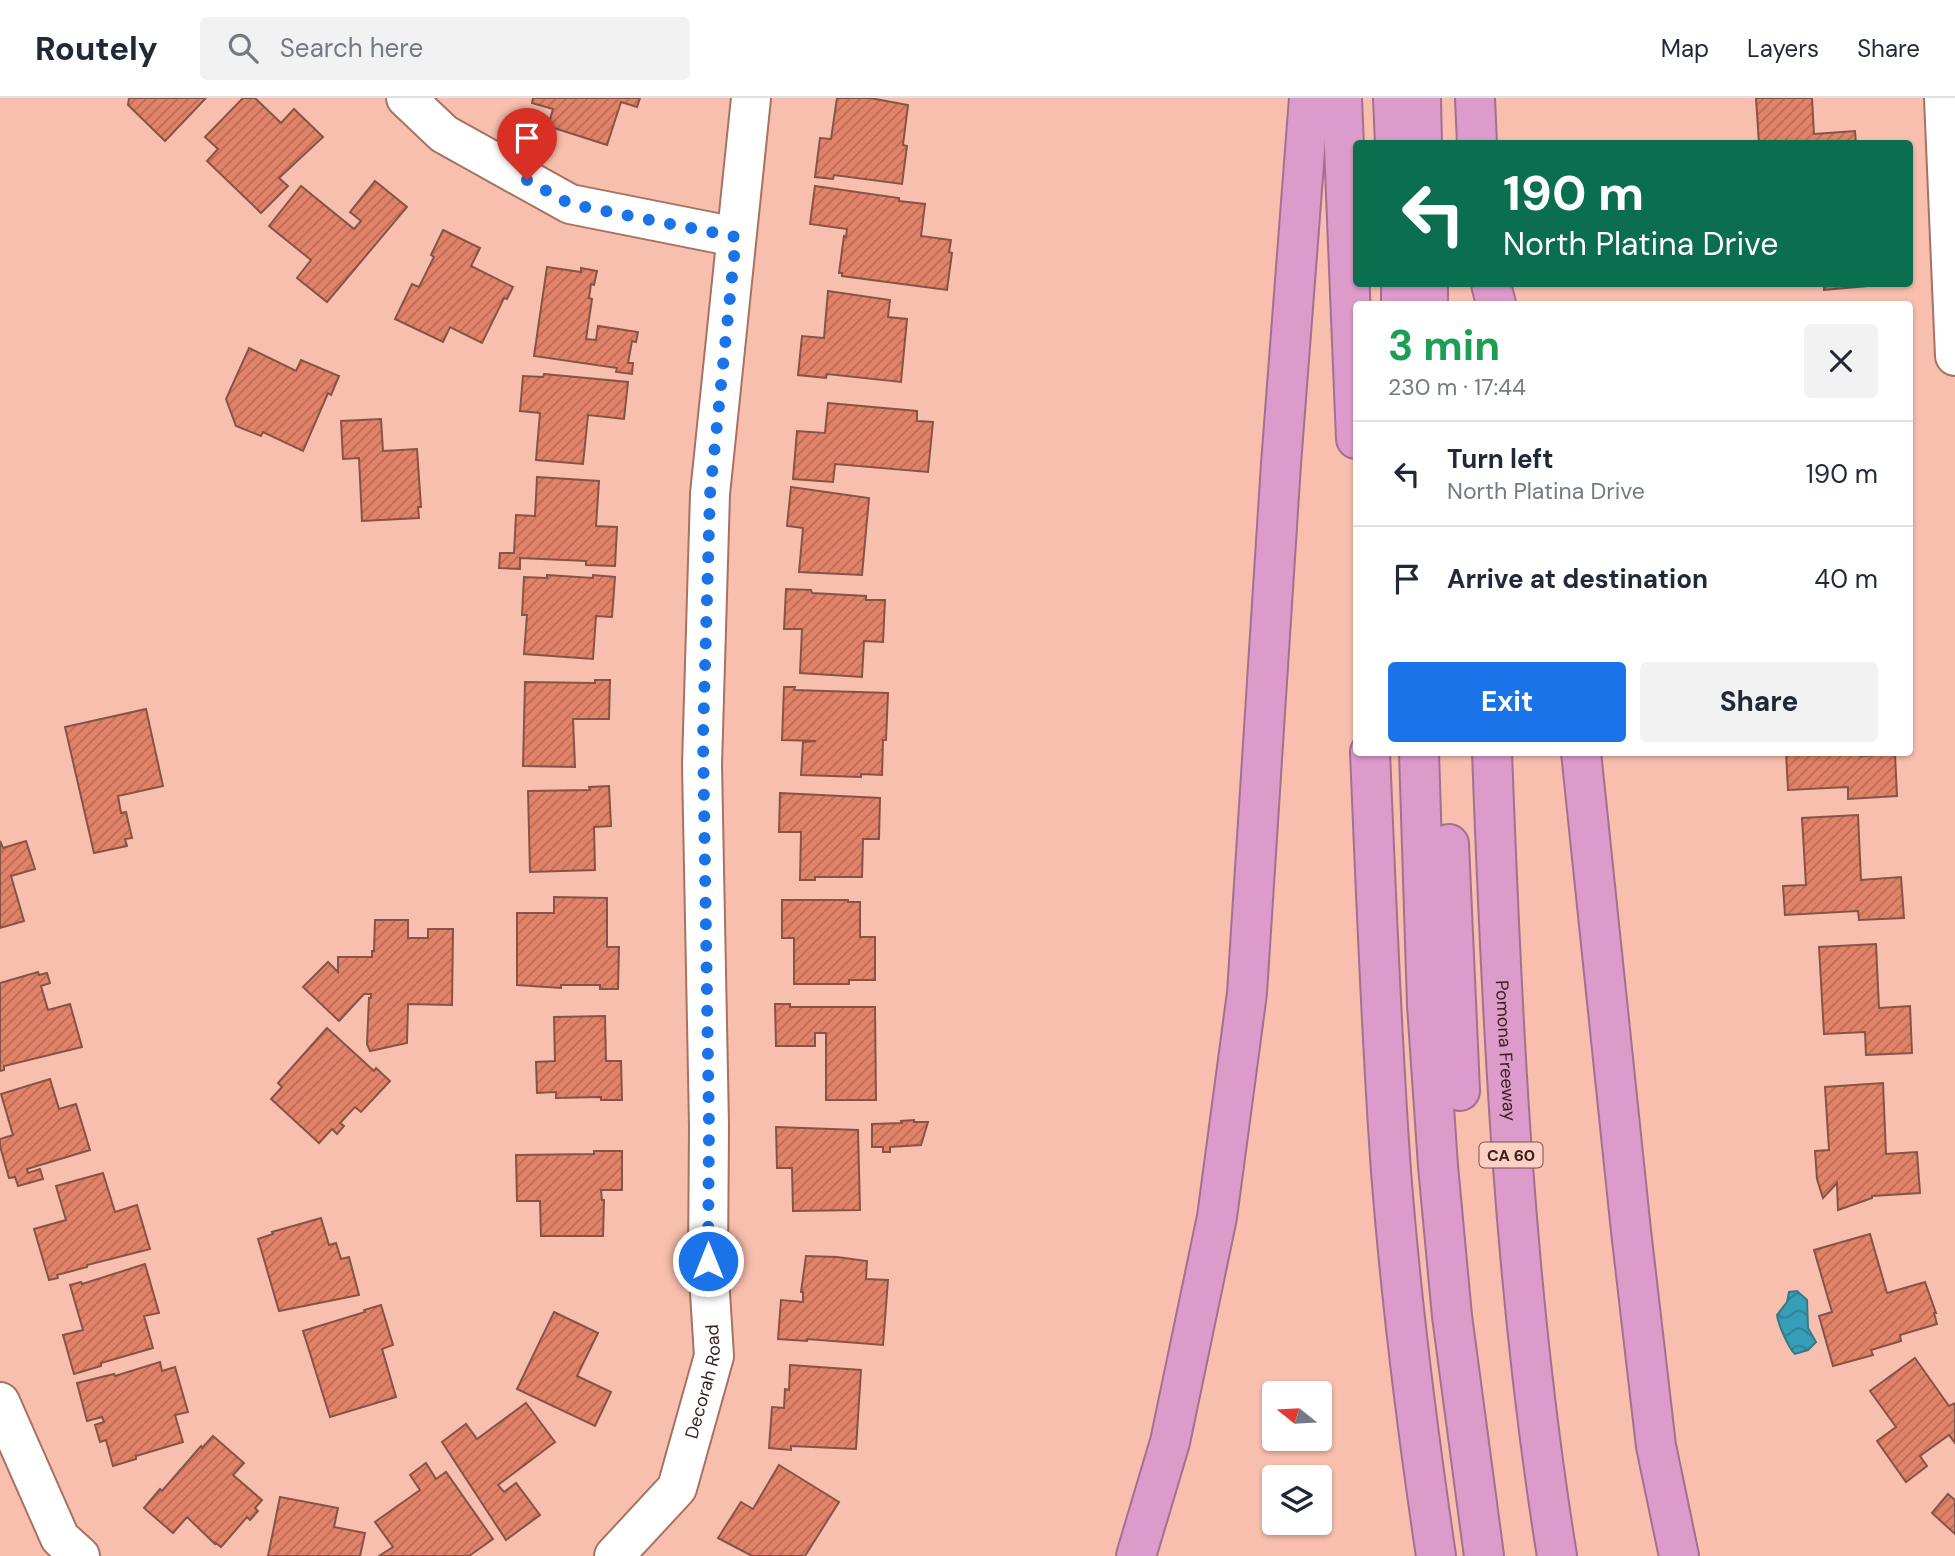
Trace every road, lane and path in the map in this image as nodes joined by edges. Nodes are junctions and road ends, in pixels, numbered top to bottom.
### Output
1 (406, 98) edge
2 (751, 98) edge
3 (1309, 98) edge
4 (1342, 98) edge
5 (1393, 98) edge
6 (1421, 98) edge
7 (1475, 98) edge
8 (1944, 98) edge
9 (1395, 140) edge
10 (1422, 140) edge
11 (1477, 140) edge
12 (736, 237) junction
13 (1955, 356) edge
14 (1353, 366) edge
15 (1370, 756) edge
16 (1419, 756) edge
17 (1445, 756) edge
18 (1492, 756) edge
19 (1581, 756) edge
20 (0, 1402) edge
21 (80, 1556) edge
22 (614, 1556) edge
23 (1136, 1556) edge
24 (1436, 1556) edge
25 (1484, 1556) edge
26 (1509, 1556) edge
27 (1558, 1556) edge
28 (1679, 1556) edge

1 - 12 street
2 - 12 street, Decorah Road
3 - 23 highway
4 - 14 highway
5 - 9 highway
6 - 10 highway
7 - 11 highway
8 - 13 street
12 - 22 street, Decorah Road
15 - 24 highway
16 - 25 highway
17 - 26 highway
18 - 27 highway, Pomona Freeway / CA 60
19 - 28 highway
20 - 21 street

